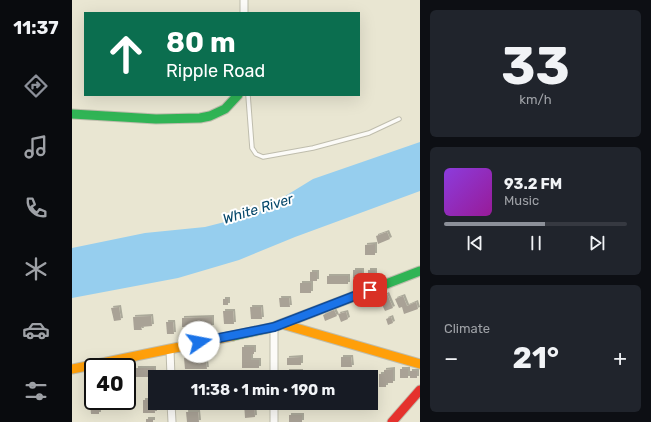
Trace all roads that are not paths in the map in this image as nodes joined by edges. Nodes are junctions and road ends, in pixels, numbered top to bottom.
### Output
1 (244, 0) edge
2 (244, 12) edge
3 (237, 96) edge
4 (248, 96) edge
5 (72, 114) edge
6 (400, 119) dead end
7 (420, 270) edge
8 (278, 326) junction
9 (170, 348) junction
10 (420, 364) edge
11 (72, 369) edge
12 (170, 370) edge
13 (275, 370) edge
14 (420, 390) edge
15 (171, 410) edge
16 (274, 410) edge
17 (172, 422) edge
18 (274, 422) edge
19 (392, 422) edge

1 - 2 street
3 - 5 street
4 - 6 lane
7 - 8 street
8 - 9 street
8 - 10 street
8 - 13 street
9 - 11 street
9 - 12 street
14 - 19 street
15 - 17 street
16 - 18 street

